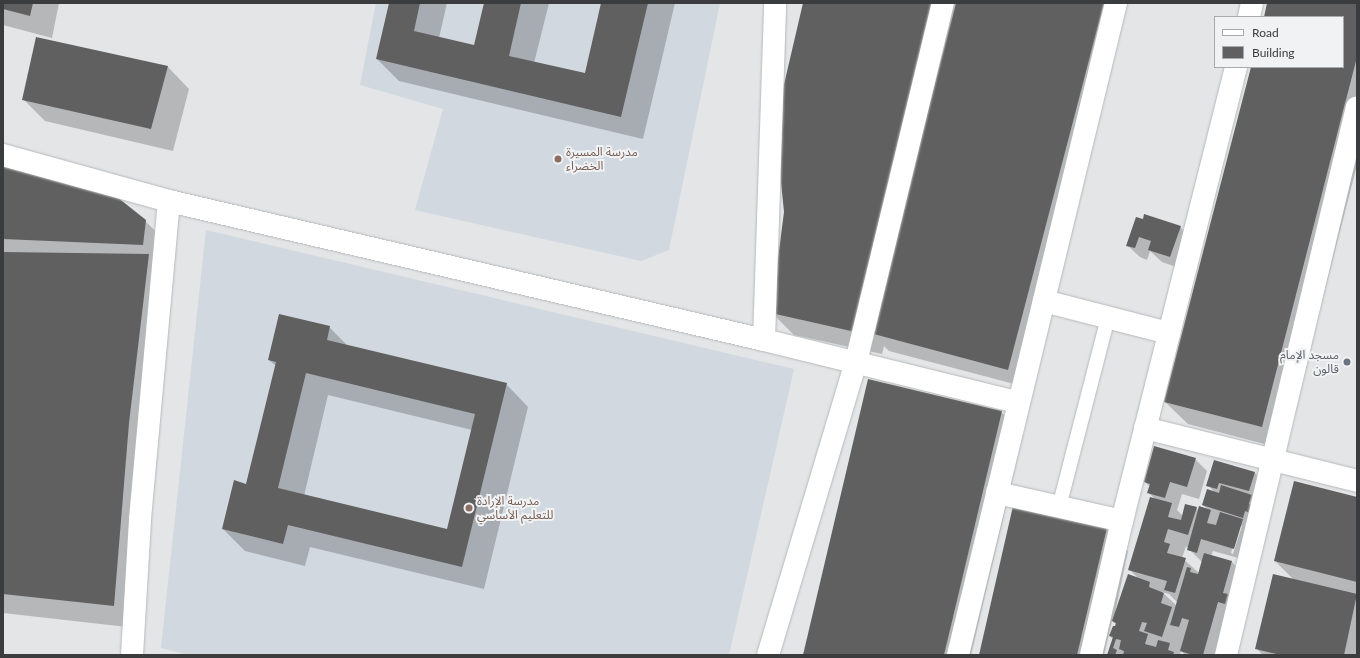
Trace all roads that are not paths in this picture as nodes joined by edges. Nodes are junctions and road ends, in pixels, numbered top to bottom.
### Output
1 (775, 3) edge
2 (944, 3) edge
3 (1116, 3) edge
4 (1252, 3) edge
5 (1249, 16) edge
6 (1236, 68) edge
7 (1357, 107) edge
8 (3, 155) edge
9 (169, 201) junction
10 (1044, 301) junction
11 (1108, 318) junction
12 (1169, 333) junction
13 (764, 340) junction
14 (856, 362) junction
15 (1017, 402) junction
16 (1145, 428) junction
17 (1272, 460) junction
18 (1357, 481) edge
19 (997, 493) junction
20 (1059, 507) junction
21 (1122, 521) junction
22 (132, 655) edge
23 (768, 655) edge
24 (958, 655) edge
25 (1091, 655) edge
26 (1226, 655) edge

1 - 13 street
2 - 14 street
3 - 10 street
4 - 5 street
6 - 12 street
7 - 17 street
8 - 9 street
9 - 13 street
9 - 22 street
10 - 11 street
10 - 15 street
11 - 12 street
11 - 20 lane
12 - 16 street
13 - 14 street
14 - 15 street
14 - 23 street
15 - 19 street
16 - 17 street
16 - 21 street
17 - 18 street
17 - 26 street
19 - 20 street
19 - 24 street
20 - 21 street
21 - 25 street

